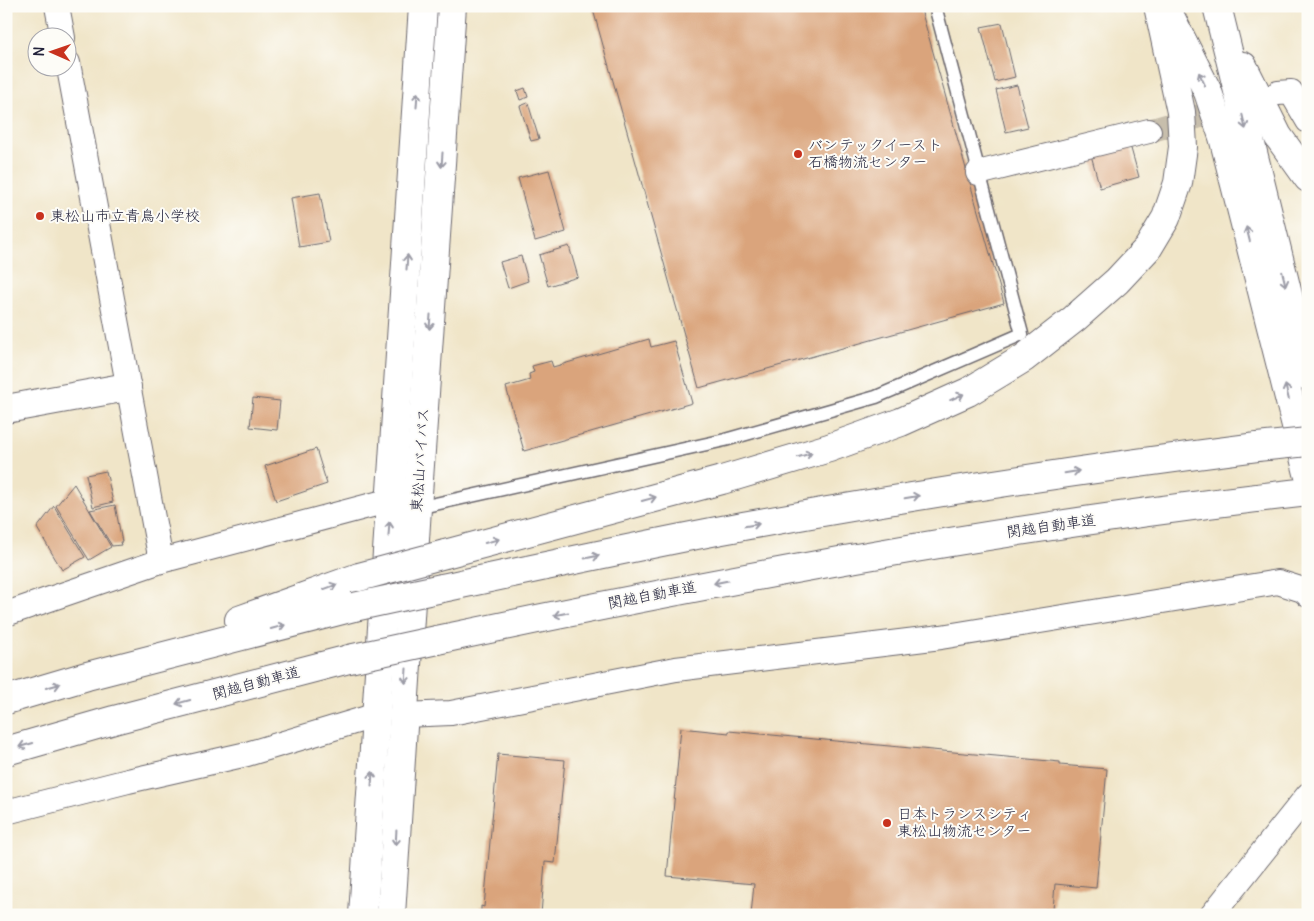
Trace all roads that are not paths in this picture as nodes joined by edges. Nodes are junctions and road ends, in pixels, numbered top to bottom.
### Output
1 (57, 6) edge
2 (423, 6) edge
3 (452, 6) edge
4 (472, 6) edge
5 (935, 6) edge
6 (1158, 6) edge
7 (1165, 6) edge
8 (1219, 6) edge
9 (61, 28) edge
10 (71, 78) edge
11 (1278, 93) dead end
12 (444, 120) junction
13 (1308, 121) edge
14 (1149, 131) tunnel mouth
15 (978, 173) junction
16 (1308, 178) edge
17 (1308, 376) edge
18 (127, 387) junction
19 (6, 409) edge
20 (1308, 442) edge
21 (1308, 473) edge
22 (1308, 492) edge
23 (391, 500) junction
24 (1271, 504) junction
25 (417, 508) junction
26 (1308, 508) edge
27 (160, 561) junction
28 (1308, 595) edge
29 (6, 614) edge
30 (87, 676) junction
31 (6, 700) edge
32 (377, 715) junction
33 (404, 715) junction
34 (6, 751) edge
35 (1308, 795) edge
36 (6, 812) edge
37 (363, 915) edge
38 (392, 915) edge
39 (1212, 915) edge

1 - 9 street
23 -> 2 main road, 東松山バイパス
3 - 12 main road, 東松山バイパス
4 - 12 main road
5 - 15 lane
30 -> 6 main road, bridge
21 -> 7 main road
8 - 16 main road
8 -> 17 main road
10 - 18 street
11 - 13 street
12 -> 25 main road, 東松山バイパス
14 - 15 street
15 - 25 lane
18 - 19 main road
18 - 27 street
30 -> 20 main road, bridge
22 - 24 main road, 関越自動車道
23 - 27 street
32 -> 23 main road, 東松山バイパス
24 - 26 main road
24 -> 34 main road, 関越自動車道, bridge
25 -> 33 main road, 東松山バイパス
27 - 29 street
28 - 33 street
31 -> 30 main road
32 - 36 street
37 -> 32 main road, 東松山バイパス
33 -> 38 main road, 東松山バイパス
35 - 39 street

